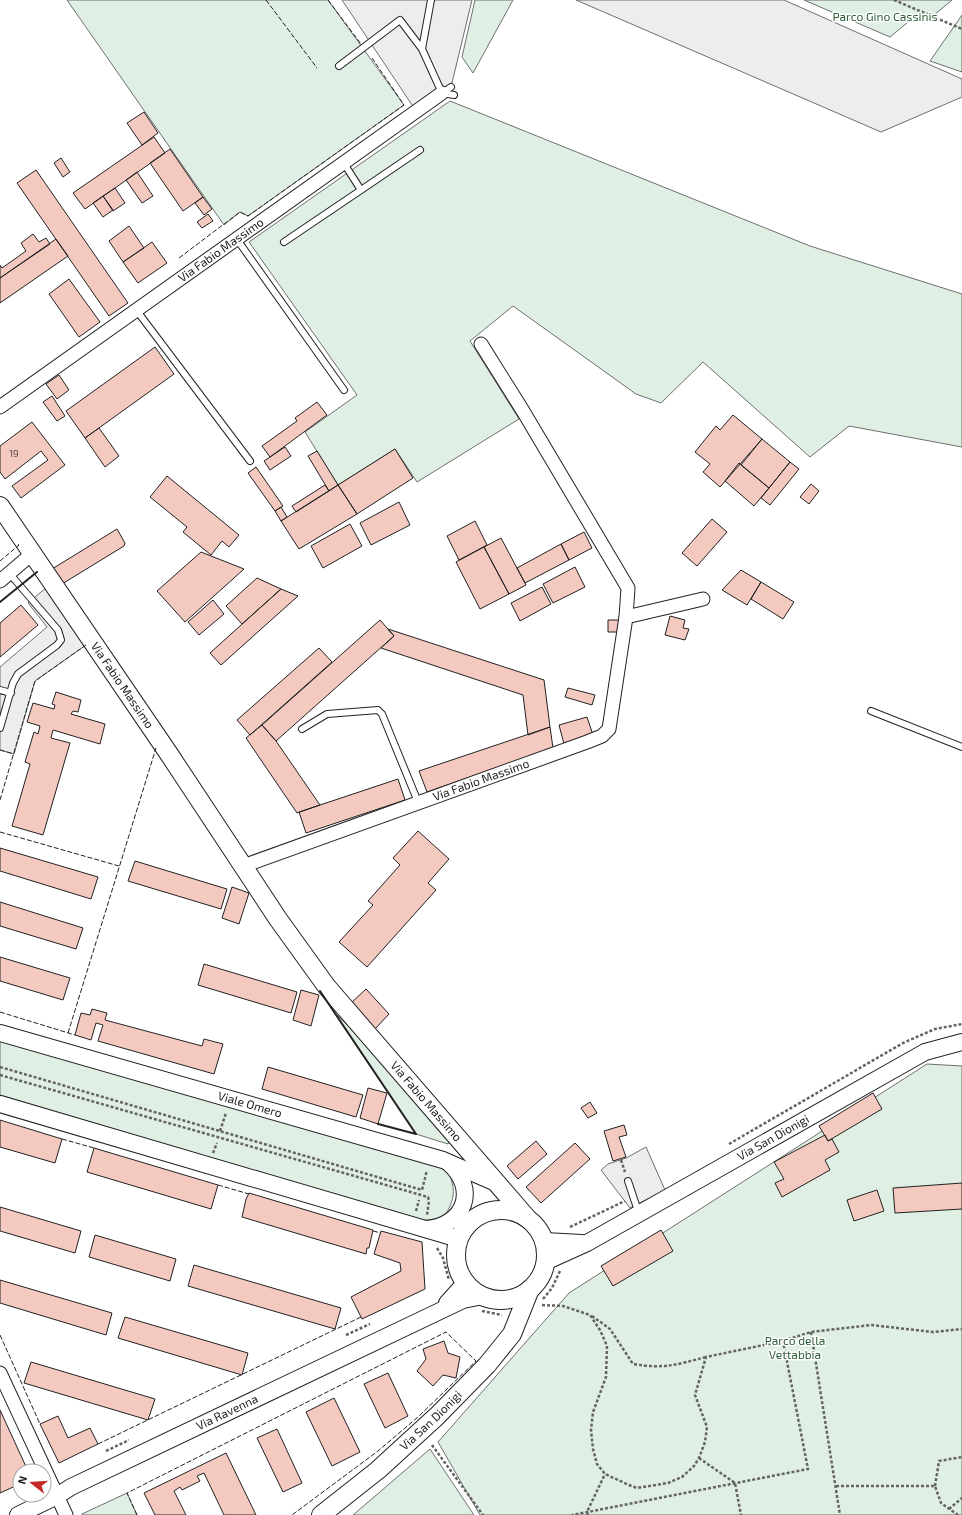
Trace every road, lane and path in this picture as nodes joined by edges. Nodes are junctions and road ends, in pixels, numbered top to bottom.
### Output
1 (431, 0) edge
2 (894, 0) edge
3 (962, 29) edge
4 (422, 49) junction
5 (339, 66) dead end
6 (449, 92) joint
7 (420, 150) dead end
8 (343, 162) junction
9 (361, 190) junction
10 (236, 238) junction
11 (284, 242) dead end
12 (137, 311) junction
13 (481, 344) dead end
14 (344, 390) dead end
15 (0, 407) edge
16 (250, 461) dead end
17 (0, 506) edge
18 (33, 553) junction
19 (5, 577) edge
20 (703, 599) dead end
21 (626, 617) junction
22 (0, 690) edge
23 (10, 693) junction
24 (871, 711) dead end
25 (0, 728) edge
26 (302, 729) dead end
27 (962, 747) edge
28 (418, 802) junction
29 (243, 866) junction
30 (962, 1024) edge
31 (0, 1033) edge
32 (962, 1042) edge
33 (0, 1067) edge
34 (0, 1075) edge
35 (0, 1104) edge
36 (227, 1110) dead end
37 (220, 1131) junction
38 (217, 1143) dead end
39 (724, 1147) dead end
40 (213, 1156) dead end
41 (621, 1160) dead end
42 (449, 1163) junction
43 (428, 1167) dead end
44 (628, 1181) joint
45 (497, 1183) junction
46 (419, 1200) dead end
47 (625, 1201) dead end
48 (639, 1214) junction
49 (414, 1216) dead end
50 (527, 1218) junction
51 (426, 1223) junction
52 (565, 1227) dead end
53 (459, 1239) junction
54 (544, 1241) junction
55 (587, 1243) junction
56 (435, 1246) dead end
57 (553, 1264) junction
58 (458, 1283) junction
59 (535, 1295) junction
60 (481, 1303) junction
61 (542, 1305) dead end
62 (511, 1308) junction
63 (438, 1312) junction
64 (590, 1315) junction
65 (370, 1324) dead end
66 (962, 1329) edge
67 (811, 1332) junction
68 (346, 1335) dead end
69 (782, 1341) junction
70 (706, 1358) junction
71 (0, 1374) edge
72 (129, 1440) dead end
73 (432, 1445) dead end
74 (106, 1451) dead end
75 (962, 1457) edge
76 (699, 1458) junction
77 (605, 1474) junction
78 (735, 1483) junction
79 (836, 1486) junction
80 (935, 1486) junction
81 (58, 1496) junction
82 (962, 1498) edge
83 (949, 1509) junction
84 (587, 1514) edge
85 (18, 1515) edge
86 (66, 1515) edge
87 (321, 1515) edge
88 (483, 1515) edge
89 (572, 1515) edge
90 (741, 1515) edge
91 (840, 1515) edge
92 (958, 1515) edge

1 - 4 lane
2 - 3 path
4 - 5 lane
4 - 6 lane
6 - 8 street, Via Fabio Massimo
7 - 9 lane
8 - 9 lane
8 - 10 street, Via Fabio Massimo
9 - 11 lane
10 - 12 street, Via Fabio Massimo
10 - 14 lane
12 - 15 street, Via Fabio Massimo
12 - 16 lane
13 - 21 street, Via Fabio Massimo
17 - 18 main road, Via Fabio Massimo
18 - 19 street
18 - 29 main road, Via Fabio Massimo
19 - 23 lane
20 - 21 street
21 - 28 street, Via Fabio Massimo
22 - 23 lane
23 - 25 lane
24 - 27 lane
26 - 28 lane
28 - 29 street, Via Fabio Massimo
29 - 45 main road, Via Fabio Massimo
30 - 39 path
31 - 42 street, Viale Omero
32 - 48 street, Via San Dionigi
33 - 37 path
34 - 51 path
35 - 51 street
36 - 37 path
37 - 43 path
38 - 40 path
41 - 44 path
42 - 45 street, Viale Omero
42 - 51 street
44 - 48 lane
45 - 50 main road, Via Fabio Massimo
46 - 49 path
47 - 52 path
48 - 55 street, Via San Dionigi
50 - 53 main road
50 - 54 main road
51 - 53 street
53 - 58 main road
54 - 55 street, Via San Dionigi
54 - 57 main road
55 - 57 street, Via San Dionigi
56 - 58 path
57 - 59 main road
57 - 59 path
58 - 60 main road
58 - 63 street, Via Ravenna
59 - 62 main road
60 - 62 main road
60 - 62 path
60 - 63 street, Via Ravenna
61 - 64 path
62 - 87 main road, Via San Dionigi
63 - 81 street, Via Ravenna
64 - 70 path
64 - 77 path
65 - 68 path
66 - 67 path
67 - 69 path
67 - 79 path
69 - 70 path
69 - 78 path
70 - 76 path
71 - 81 street
72 - 74 path
73 - 88 path
75 - 80 path
76 - 77 path
76 - 78 path
77 - 84 path
78 - 84 path
78 - 90 path
79 - 80 path
79 - 91 path
80 - 83 path
81 - 85 street, Via Ravenna
81 - 86 street
82 - 83 path
83 - 92 path
84 - 89 path

